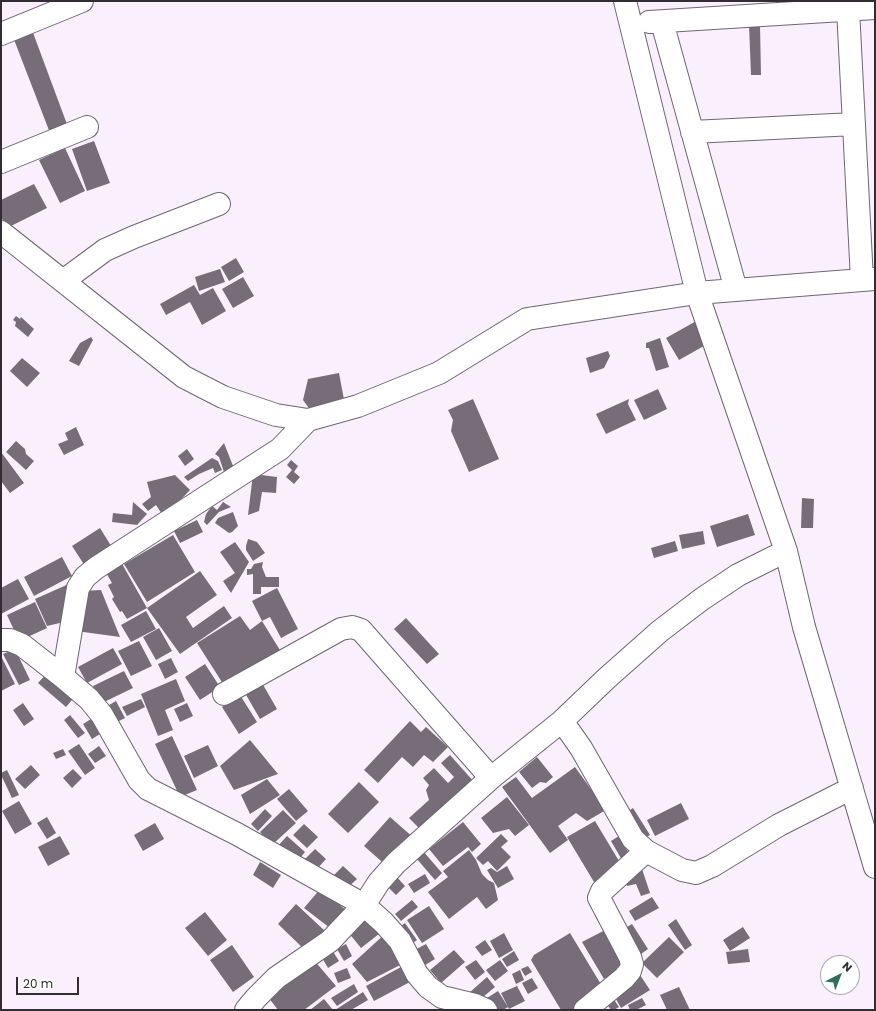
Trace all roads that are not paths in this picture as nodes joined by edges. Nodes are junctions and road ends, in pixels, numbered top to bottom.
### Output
1 (82, 1) edge
2 (626, 1) edge
3 (875, 8) edge
4 (848, 9) junction
5 (662, 22) junction
6 (632, 23) junction
7 (1, 34) edge
8 (854, 124) junction
9 (87, 127) dead end
10 (692, 132) junction
11 (1, 162) edge
12 (219, 204) dead end
13 (1, 232) edge
14 (868, 280) edge
15 (63, 281) junction
16 (736, 290) junction
17 (697, 293) junction
18 (308, 420) junction
19 (786, 551) junction
20 (1, 640) edge
21 (64, 677) junction
22 (224, 694) dead end
23 (562, 721) junction
24 (491, 778) junction
25 (852, 788) junction
26 (646, 851) junction
27 (875, 867) edge
28 (364, 905) junction
29 (246, 1010) edge
30 (486, 1010) edge
31 (585, 1010) edge

1 - 7 street
2 - 6 street
3 - 4 street
4 - 5 street
4 - 8 street
5 - 6 street
5 - 10 street
6 - 17 street
8 - 10 street
8 - 14 street
9 - 11 street
10 - 16 street
12 - 15 street
13 - 15 street
14 - 16 street
15 - 18 street
16 - 17 street
17 - 18 street
17 - 19 street
18 - 21 street
19 - 23 street
19 - 25 street
20 - 21 street
21 - 28 street
22 - 24 street
23 - 24 street
23 - 26 street
24 - 28 street
25 - 26 street
25 - 27 street
26 - 31 street
28 - 29 street
28 - 30 street

